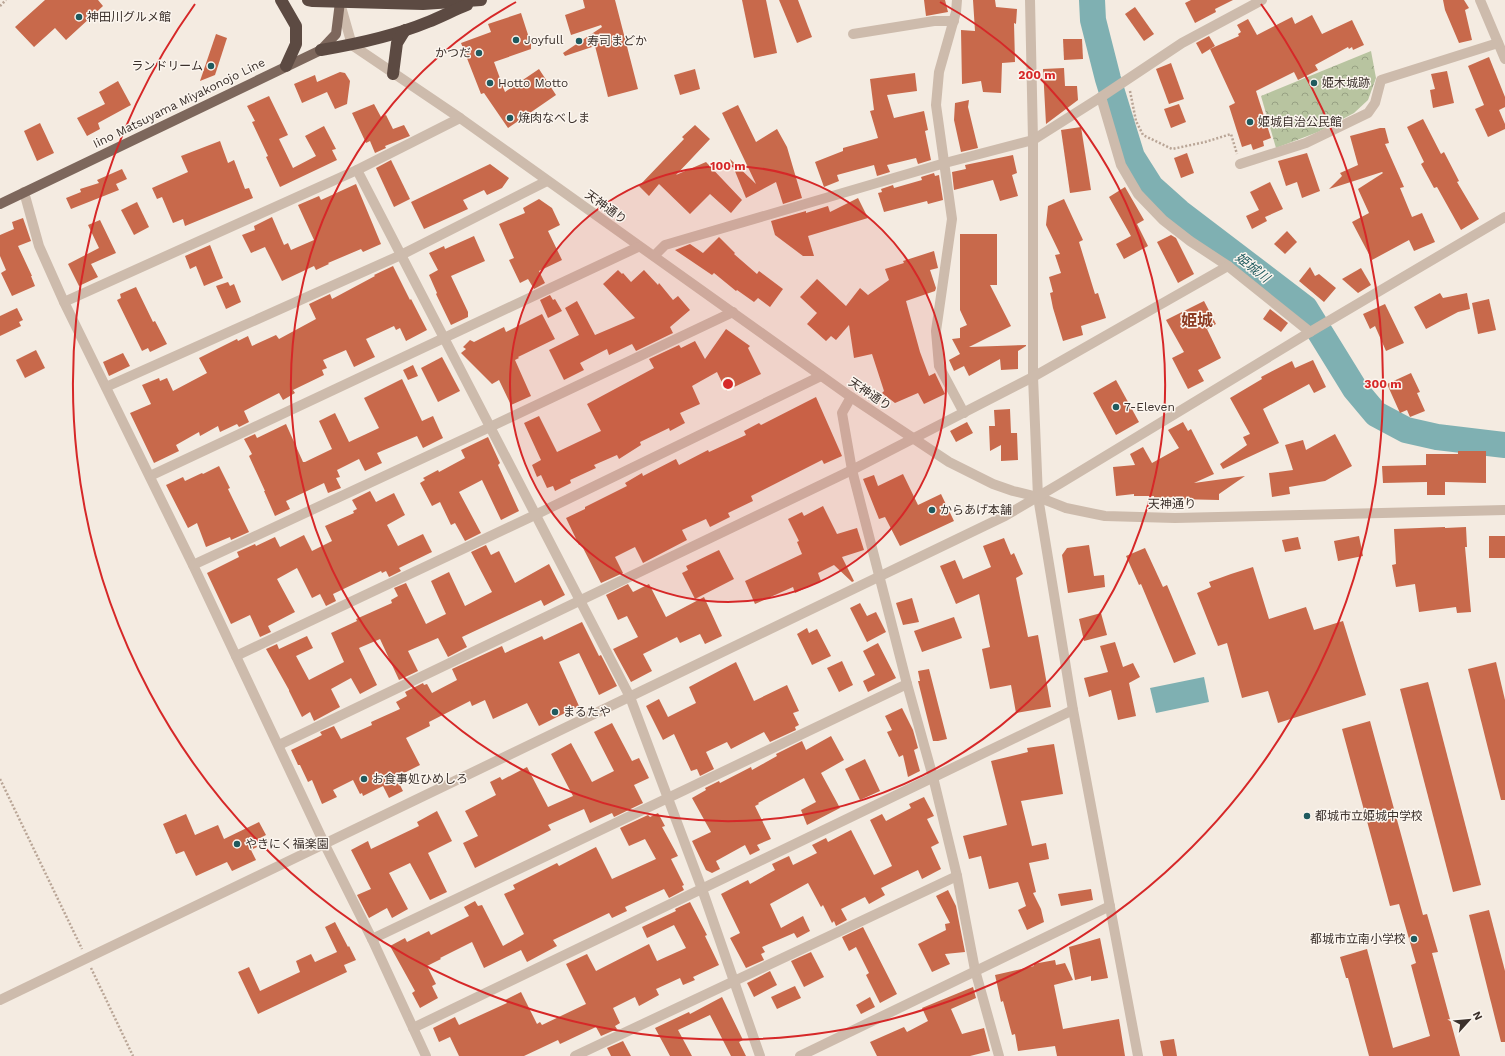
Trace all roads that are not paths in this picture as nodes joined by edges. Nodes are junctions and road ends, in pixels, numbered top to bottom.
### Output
1 (281, 0) edge
2 (308, 0) edge
3 (479, 0) edge
4 (957, 0) edge
5 (1030, 0) edge
6 (1262, 0) edge
7 (1480, 0) edge
8 (340, 2) junction
9 (954, 21) junction
10 (405, 30) junction
11 (853, 34) dead end
12 (352, 44) junction
13 (1498, 44) junction
14 (321, 50) junction
15 (1505, 59) edge
16 (286, 66) junction
17 (394, 74) junction
18 (1102, 97) junction
19 (460, 118) junction
20 (1033, 140) junction
21 (945, 163) junction
22 (1240, 164) road end
23 (357, 170) junction
24 (547, 181) junction
25 (24, 192) junction
26 (0, 204) edge
27 (1505, 217) edge
28 (638, 247) junction
29 (401, 254) junction
30 (654, 256) junction
31 (1228, 266) junction
32 (64, 302) junction
33 (733, 312) junction
34 (1310, 332) junction
35 (444, 339) junction
36 (821, 376) junction
37 (1033, 377) junction
38 (106, 387) junction
39 (851, 397) junction
40 (964, 413) junction
41 (490, 427) junction
42 (913, 439) junction
43 (852, 470) junction
44 (150, 476) junction
45 (1038, 497) junction
46 (1505, 510) edge
47 (536, 515) junction
48 (193, 565) junction
49 (880, 576) junction
50 (579, 600) junction
51 (236, 656) junction
52 (907, 684) junction
53 (630, 697) junction
54 (1072, 710) junction
55 (279, 745) junction
56 (933, 777) junction
57 (668, 797) junction
58 (325, 845) junction
59 (957, 876) junction
60 (702, 889) junction
61 (1110, 906) junction
62 (372, 939) junction
63 (975, 970) junction
64 (733, 981) junction
65 (0, 1000) edge
66 (413, 1028) junction
67 (426, 1056) edge
68 (575, 1056) edge
69 (760, 1056) edge
70 (800, 1056) edge
71 (999, 1056) edge
72 (1138, 1056) edge

1 - 16 highway
2 - 8 highway
3 - 8 highway
3 - 10 highway
4 - 9 street
5 - 20 street
6 - 18 street
7 - 13 street
8 - 12 street
8 - 14 main road, Iino Matsuyama Miyakonojo Line
9 - 11 street
9 - 21 street
10 - 12 highway
10 - 17 highway
12 - 14 highway
12 - 17 street, 天神通り
13 - 15 street
13 - 22 street
14 - 16 main road, Iino Matsuyama Miyakonojo Line
16 - 25 main road, Iino Matsuyama Miyakonojo Line
17 - 19 street, 天神通り
18 - 20 street
18 - 31 street
19 - 23 street
19 - 24 street, 天神通り
20 - 21 street
20 - 37 street
21 - 30 street
21 - 40 street
23 - 29 street
23 - 32 street
24 - 28 street, 天神通り
24 - 29 street
25 - 26 main road, Iino Matsuyama Miyakonojo Line
25 - 32 street
27 - 34 street
28 - 30 street, 天神通り
28 - 35 street
29 - 35 street
29 - 38 street
30 - 33 street, 天神通り
31 - 34 street
31 - 37 street
32 - 38 street
33 - 36 street, 天神通り
33 - 41 street
34 - 45 street
35 - 41 street
35 - 44 street
36 - 39 street, 天神通り
36 - 47 street
37 - 40 street
37 - 45 street
38 - 44 street
39 - 42 street, 天神通り
39 - 43 street
40 - 42 street
41 - 47 street
41 - 48 street
42 - 43 street
42 - 45 street, 天神通り
43 - 49 street
43 - 50 street
44 - 48 street
45 - 46 street, 天神通り
45 - 49 street
45 - 54 street
47 - 50 street
47 - 51 street
48 - 51 street
49 - 52 street
49 - 53 street
50 - 53 street
50 - 55 street
51 - 55 street
52 - 56 street
52 - 57 street
53 - 57 street
53 - 58 street
54 - 56 street
54 - 61 street
55 - 58 street
56 - 59 street
56 - 60 street
57 - 60 street
57 - 62 street
58 - 62 street
58 - 65 street
59 - 63 street
59 - 64 street
60 - 64 street
60 - 66 street
61 - 63 street
61 - 72 street
62 - 66 street
63 - 70 street
63 - 71 street
64 - 68 street
64 - 69 street
66 - 67 street

